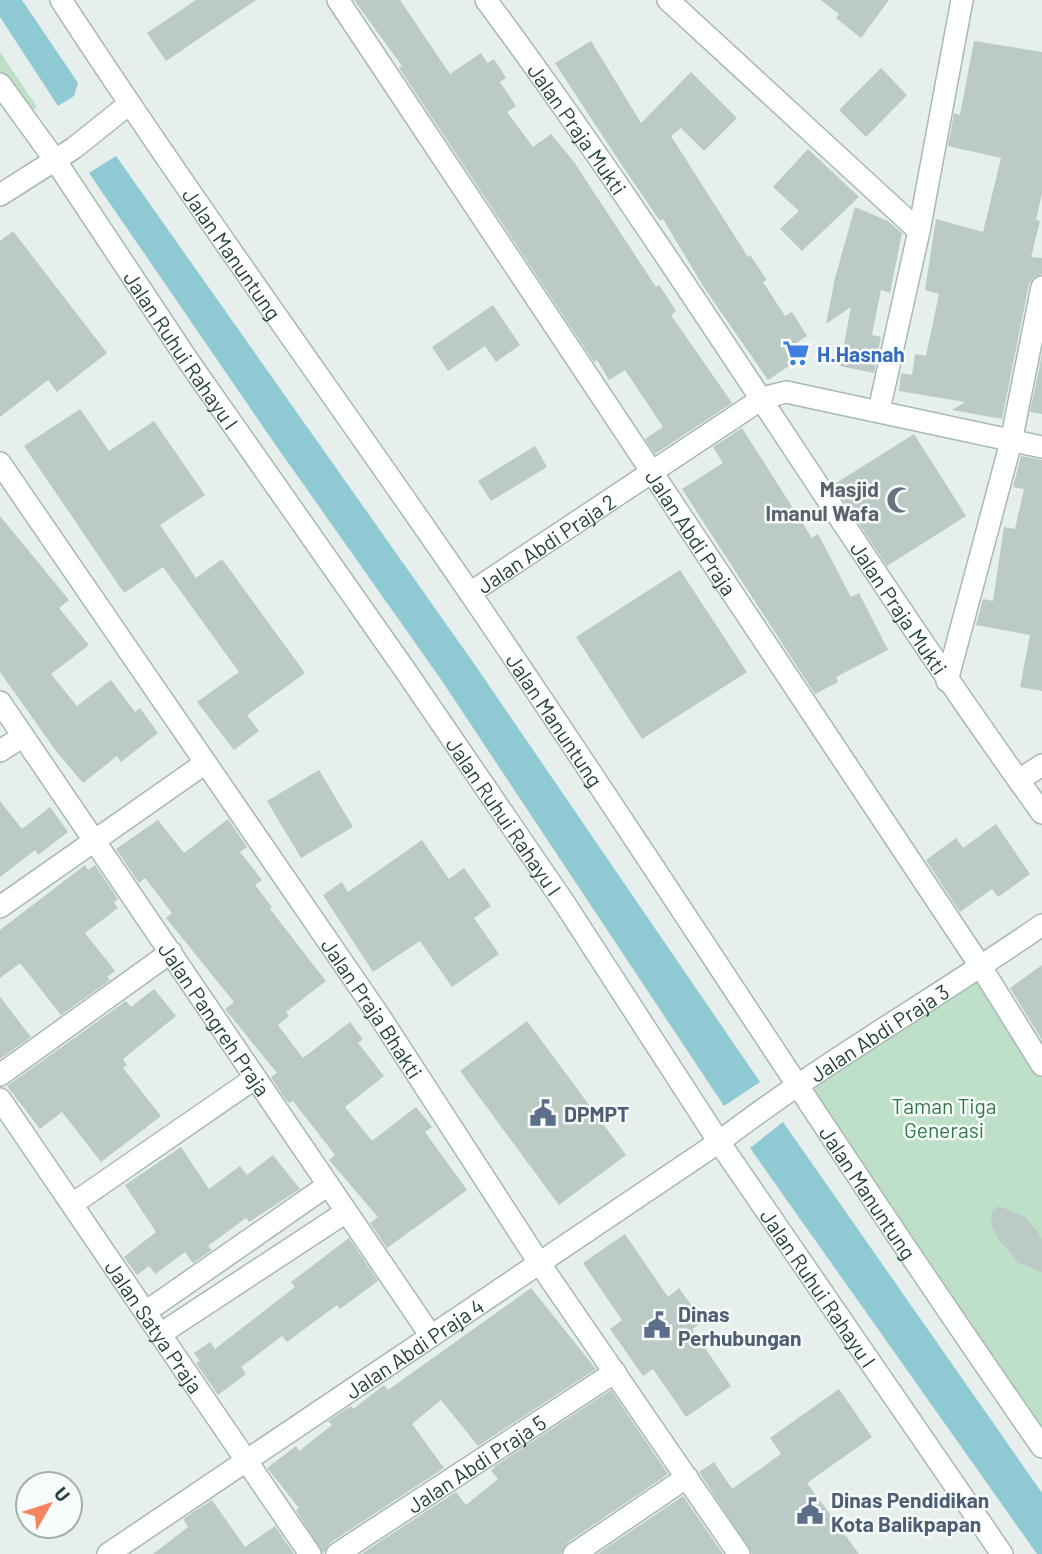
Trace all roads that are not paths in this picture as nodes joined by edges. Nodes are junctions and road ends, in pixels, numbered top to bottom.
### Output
1 (61, 0) edge
2 (338, 0) edge
3 (486, 0) edge
4 (668, 0) edge
5 (956, 4) edge
6 (0, 84) edge
7 (129, 104) junction
8 (55, 160) junction
9 (0, 195) edge
10 (919, 231) junction
11 (1042, 287) edge
12 (763, 398) junction
13 (879, 410) junction
14 (1011, 442) junction
15 (1042, 447) edge
16 (0, 463) edge
17 (650, 472) junction
18 (470, 593) junction
19 (947, 681) junction
20 (0, 702) edge
21 (23, 736) junction
22 (0, 751) edge
23 (204, 764) junction
24 (1042, 765) edge
25 (1019, 780) junction
26 (1042, 813) edge
27 (96, 842) junction
28 (0, 907) edge
29 (1042, 925) edge
30 (170, 952) junction
31 (981, 967) junction
32 (1042, 1065) edge
33 (0, 1075) edge
34 (255, 1078) junction
35 (795, 1085) junction
36 (0, 1099) edge
37 (727, 1137) junction
38 (328, 1185) junction
39 (74, 1203) junction
40 (346, 1212) junction
41 (540, 1264) junction
42 (146, 1311) junction
43 (162, 1334) junction
44 (431, 1335) junction
45 (615, 1372) junction
46 (1042, 1447) edge
47 (247, 1459) junction
48 (687, 1477) junction
49 (108, 1554) edge
50 (310, 1554) edge
51 (337, 1554) edge
52 (574, 1554) edge
53 (739, 1554) edge
54 (1002, 1554) edge

1 - 7 street, Jalan Manuntung
2 - 17 street, Jalan Abdi Praja
3 - 12 street, Jalan Praja Mukti
4 - 10 street
5 - 10 street
6 - 8 street, Jalan Ruhui Rahayu I
7 - 8 street
7 - 18 street, Jalan Manuntung
8 - 9 street
8 - 37 street, Jalan Ruhui Rahayu I
10 - 13 street
11 - 14 street
12 - 13 street
12 - 17 street, Jalan Abdi Praja 2
12 - 19 street, Jalan Praja Mukti
13 - 14 street
14 - 15 street
14 - 19 street
16 - 23 street, Jalan Praja Bhakti
17 - 18 street, Jalan Abdi Praja 2
17 - 31 street, Jalan Abdi Praja
18 - 35 street, Jalan Manuntung
19 - 25 street, Jalan Praja Mukti
20 - 21 street, Jalan Pangreh Praja
21 - 22 street
21 - 27 street, Jalan Pangreh Praja
23 - 27 street
23 - 41 street, Jalan Praja Bhakti
24 - 25 street
25 - 26 street, Jalan Praja Mukti
27 - 28 street
27 - 30 street, Jalan Pangreh Praja
29 - 31 street, Jalan Abdi Praja 3
30 - 33 street
30 - 34 street, Jalan Pangreh Praja
31 - 32 street, Jalan Abdi Praja
31 - 35 street, Jalan Abdi Praja 3
34 - 38 street, Jalan Pangreh Praja
34 - 39 street
35 - 37 street, Jalan Abdi Praja 3
35 - 46 street, Jalan Manuntung
36 - 39 street, Jalan Satya Praja
37 - 41 street, Jalan Abdi Praja 4
37 - 54 street, Jalan Ruhui Rahayu I
38 - 40 street, Jalan Pangreh Praja
38 - 42 street
39 - 42 street, Jalan Satya Praja
40 - 43 street
40 - 44 street, Jalan Pangreh Praja
41 - 44 street, Jalan Abdi Praja 4
41 - 45 street, Jalan Praja Bhakti
42 - 43 street, Jalan Satya Praja
43 - 47 street, Jalan Satya Praja
44 - 47 street, Jalan Abdi Praja 4
45 - 48 street, Jalan Praja Bhakti
45 - 51 street, Jalan Abdi Praja 5
47 - 49 street, Jalan Abdi Praja 4
47 - 50 street, Jalan Satya Praja
48 - 52 street
48 - 53 street, Jalan Praja Bhakti

